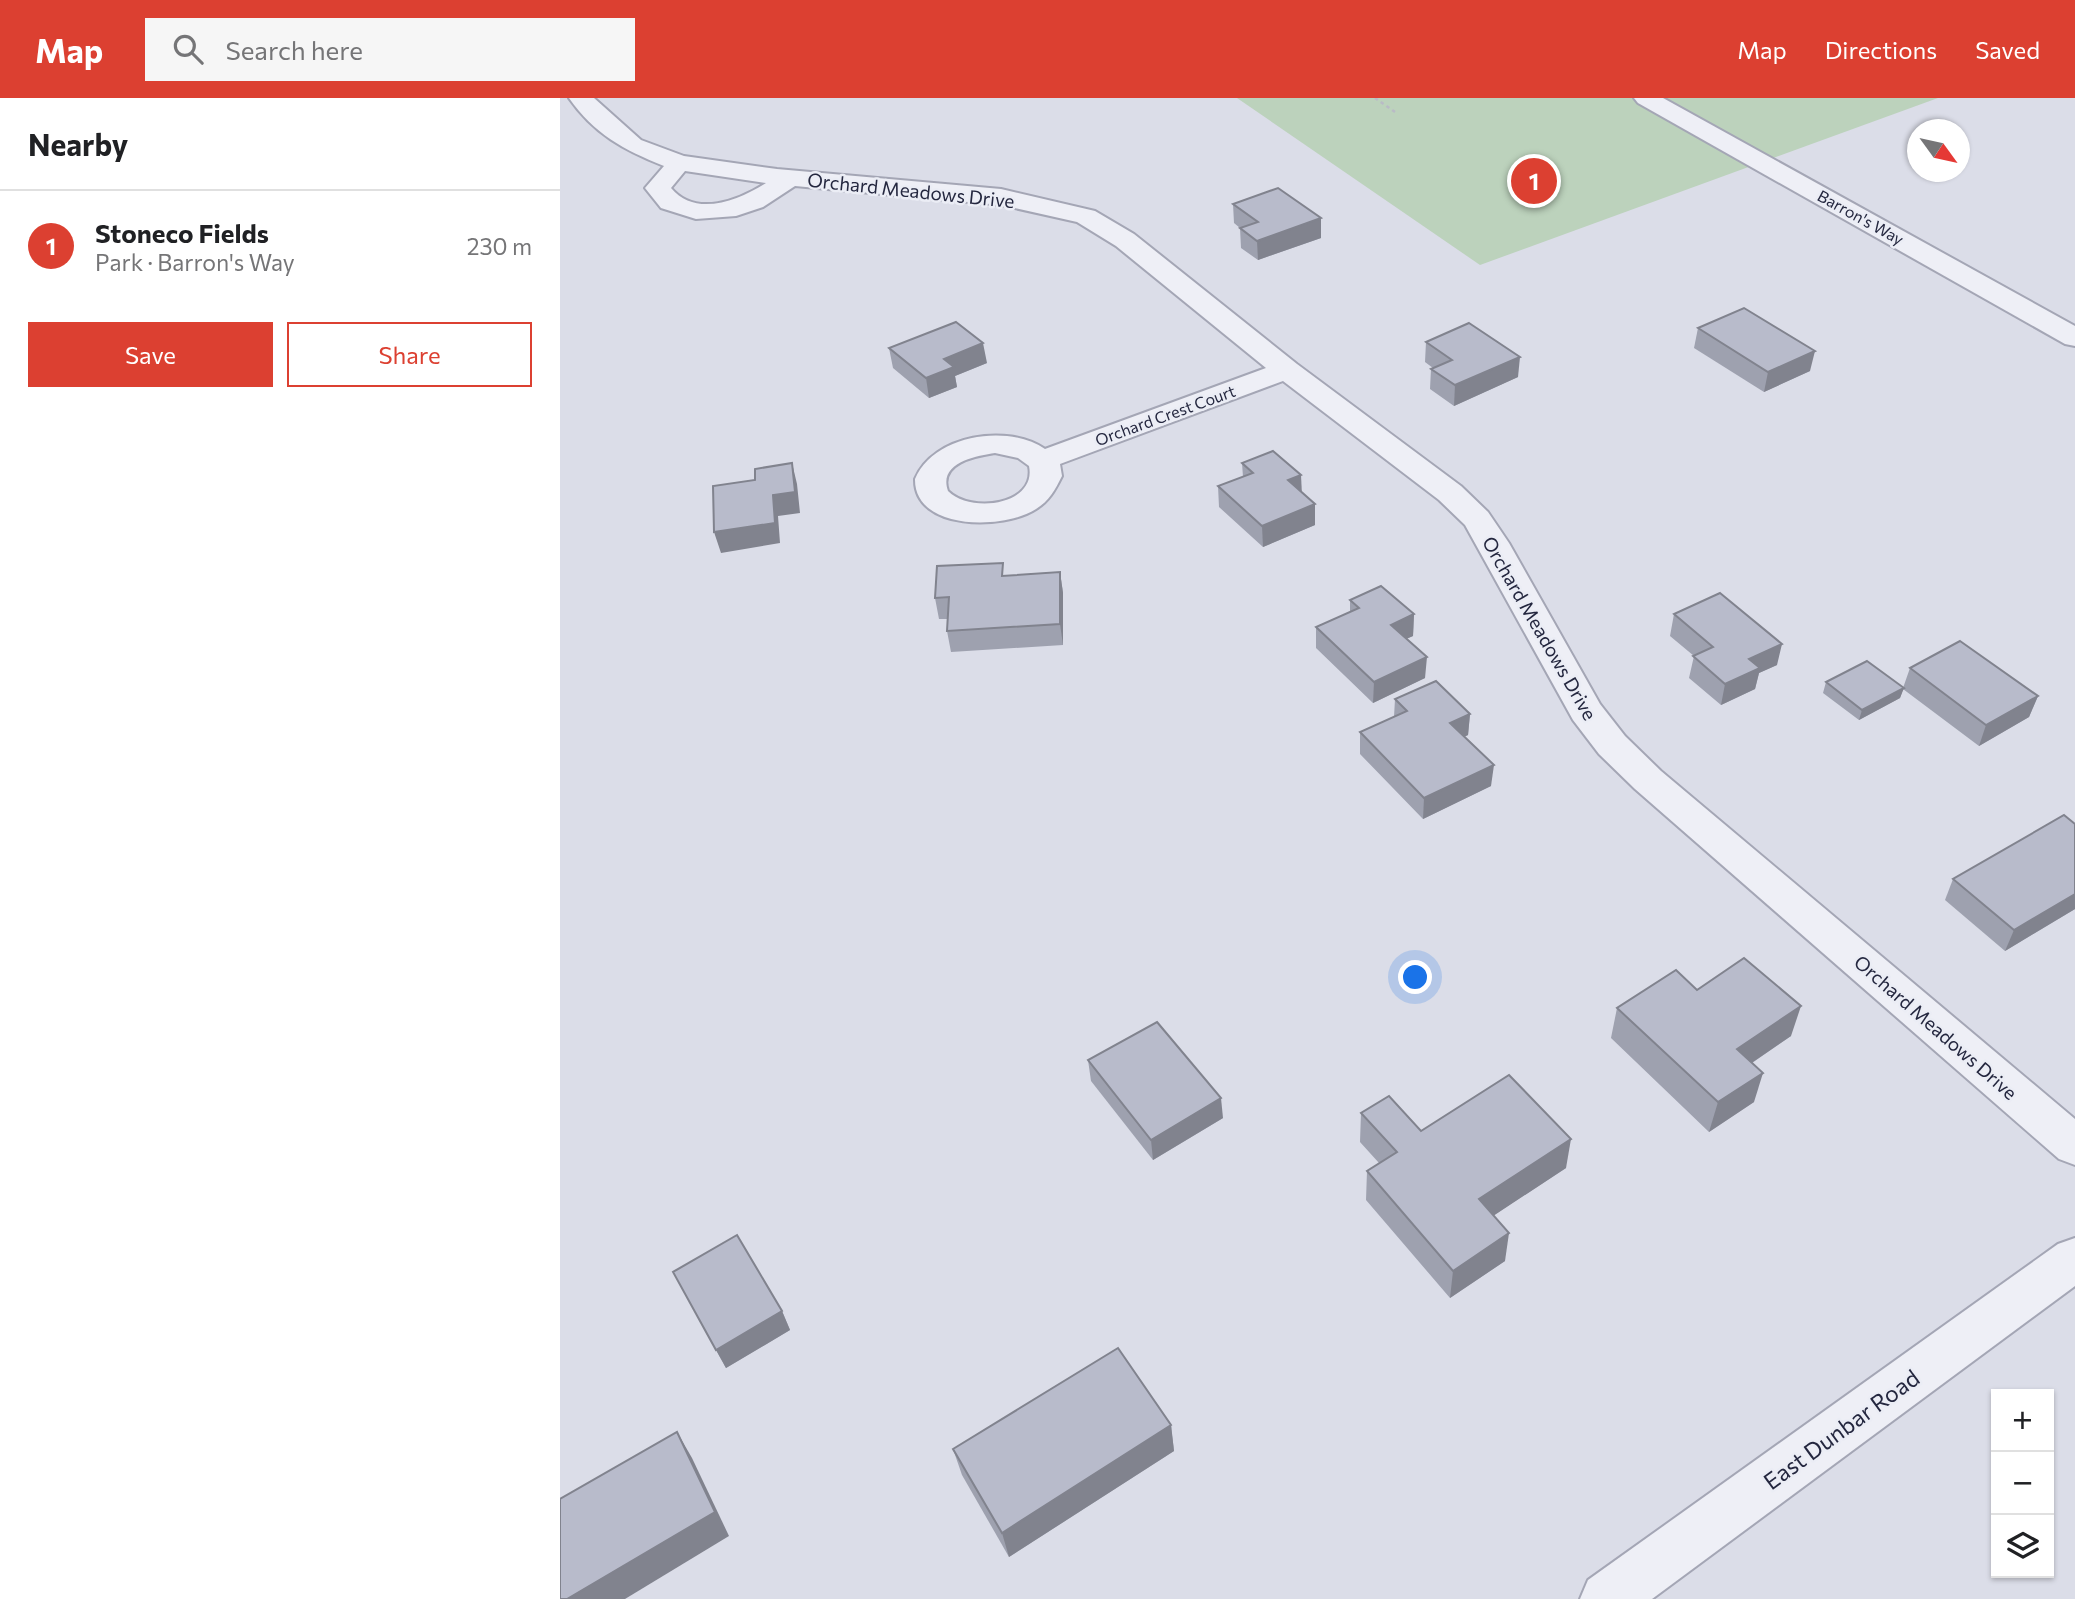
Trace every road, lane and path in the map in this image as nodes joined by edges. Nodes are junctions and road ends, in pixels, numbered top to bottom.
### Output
1 (581, 98) edge
2 (1375, 98) edge
3 (1646, 98) edge
4 (1395, 112) dead end
5 (679, 163) junction
6 (791, 178) junction
7 (2075, 338) edge
8 (1287, 370) junction
9 (1042, 460) dead end
10 (2075, 1146) edge
11 (2075, 1259) edge
12 (1606, 1599) edge

1 - 5 street, Orchard Meadows Drive
2 - 4 path
3 - 7 street, Barron's Way
5 - 6 street, Orchard Meadows Drive
5 - 6 street, Orchard Meadows Drive
6 - 8 street, Orchard Meadows Drive
8 - 9 street, Orchard Crest Court
8 - 10 street, Orchard Meadows Drive
11 - 12 street, East Dunbar Road

